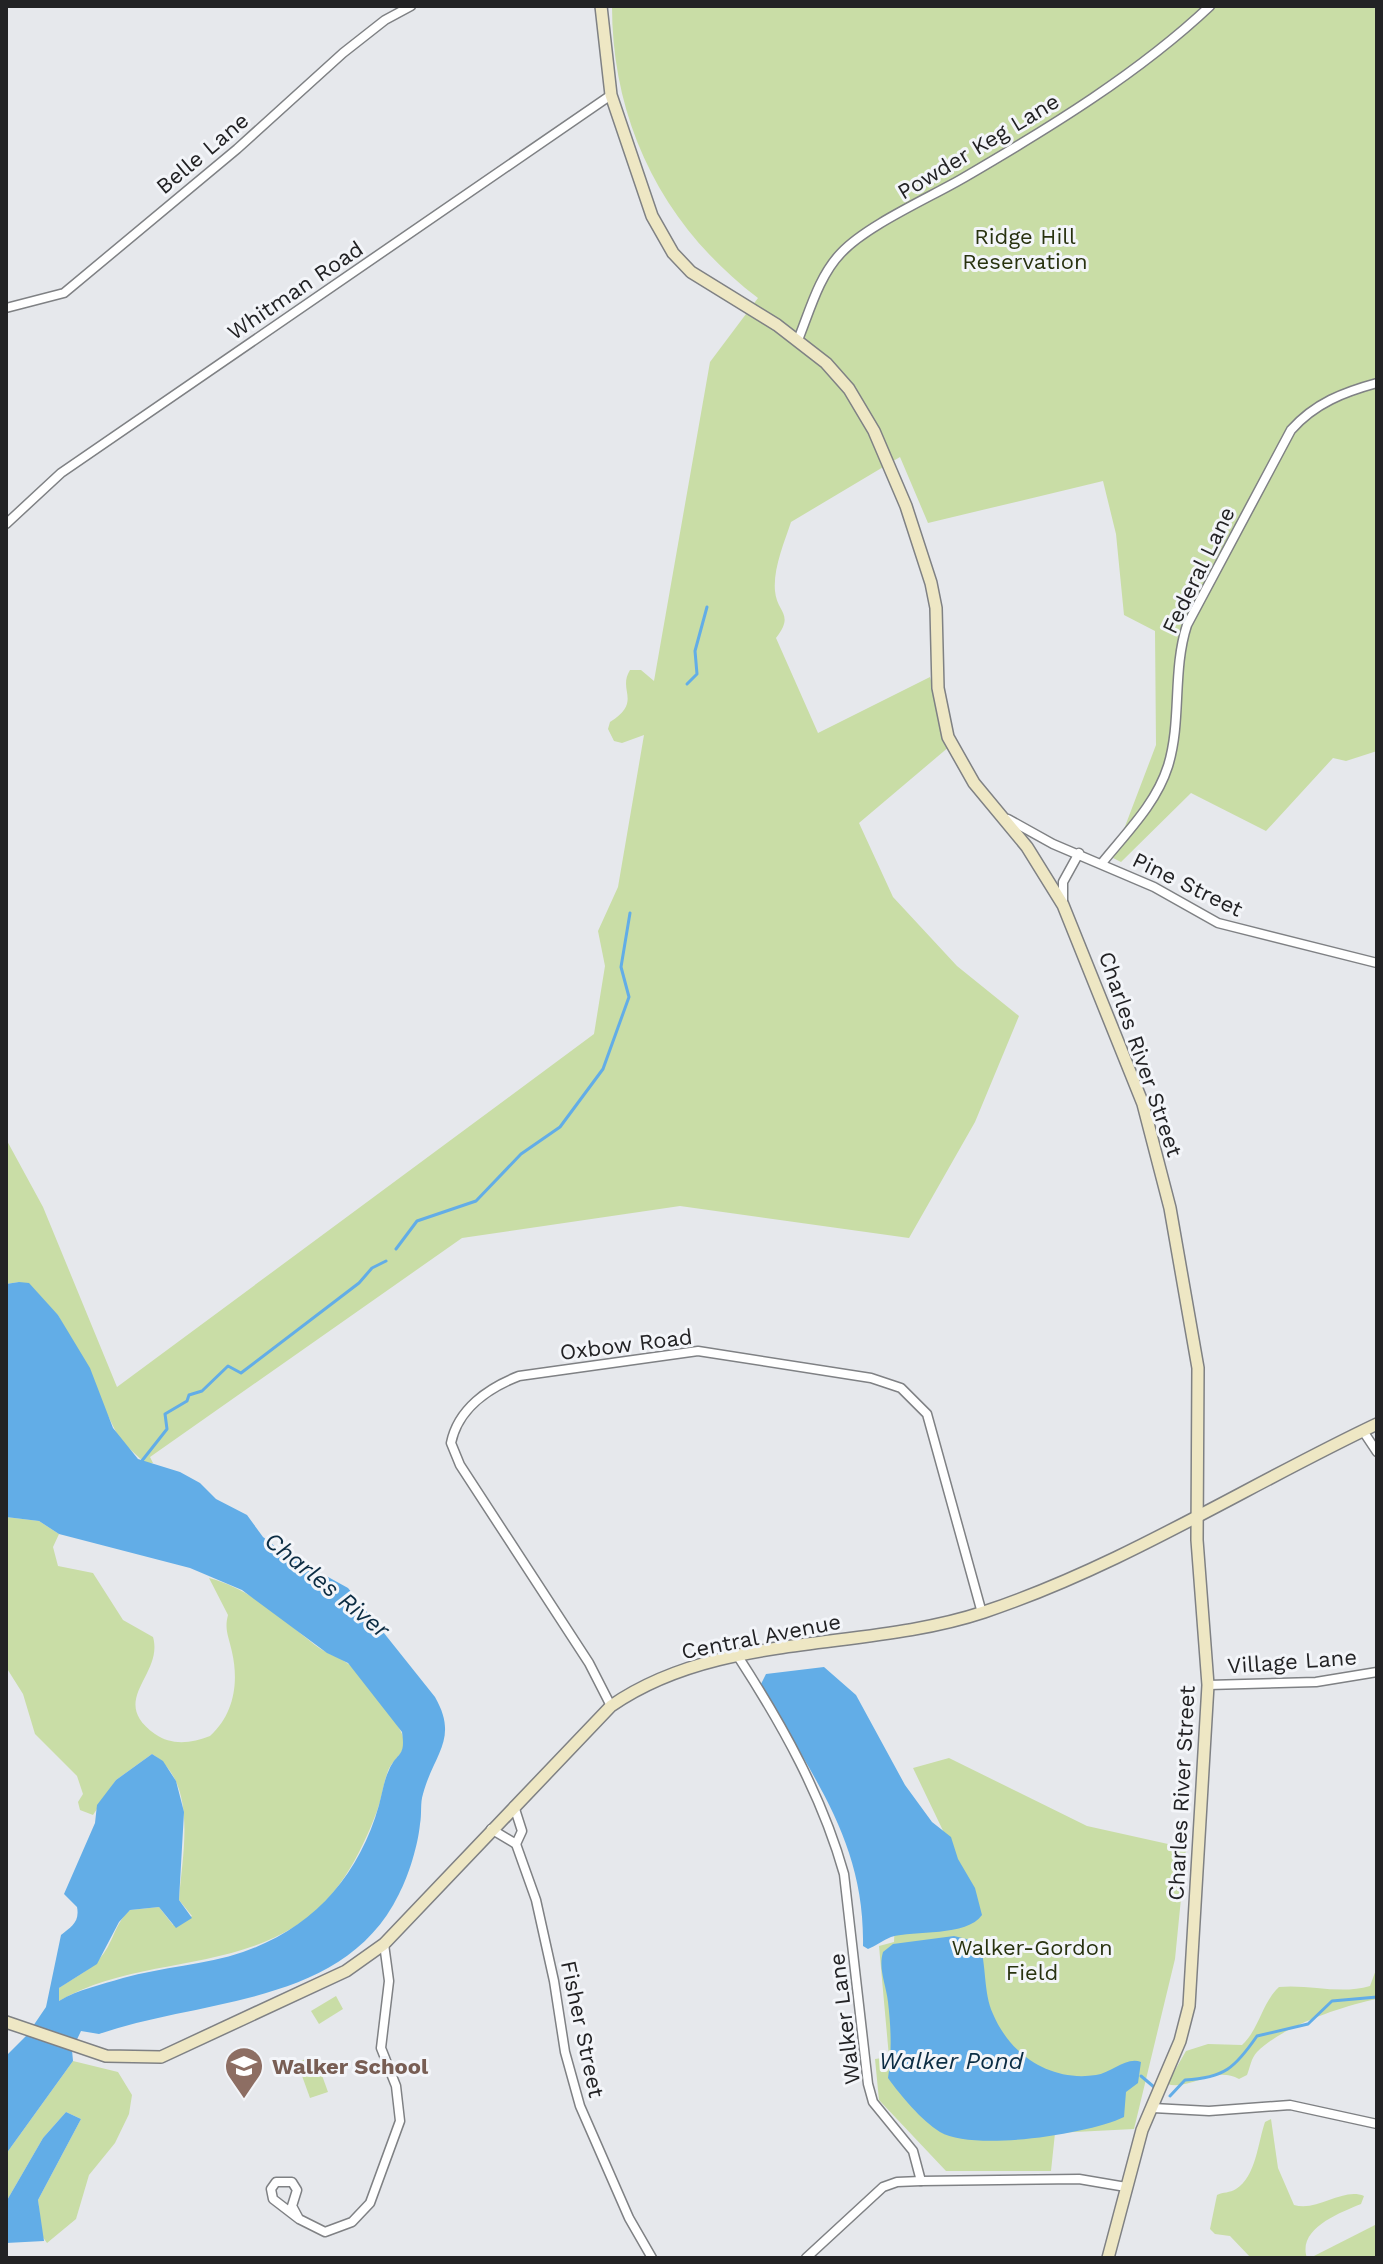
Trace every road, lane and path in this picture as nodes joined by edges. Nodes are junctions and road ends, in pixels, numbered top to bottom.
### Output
1 (411, 6) edge
2 (601, 6) edge
3 (1210, 6) edge
4 (611, 95) junction
5 (6, 308) edge
6 (798, 340) junction
7 (1377, 383) edge
8 (6, 524) edge
9 (1000, 814) junction
10 (1079, 853) junction
11 (1102, 863) junction
12 (1063, 905) junction
13 (1377, 963) edge
14 (1377, 1424) edge
15 (1363, 1431) junction
16 (1377, 1452) edge
17 (1199, 1516) junction
18 (982, 1613) junction
19 (739, 1658) junction
20 (1377, 1672) edge
21 (1208, 1685) junction
22 (611, 1706) junction
23 (514, 1806) junction
24 (491, 1829) junction
25 (516, 1844) junction
26 (384, 1944) junction
27 (6, 2022) edge
28 (1153, 2108) junction
29 (1377, 2124) edge
30 (921, 2181) junction
31 (1126, 2187) junction
32 (299, 2219) junction
33 (652, 2258) edge
34 (806, 2258) edge
35 (1108, 2258) edge

1 - 5 street, Belle Lane
2 - 4 street, Charles River Street
3 - 6 street, Powder Keg Lane
4 - 6 street, Charles River Street
4 - 8 street, Whitman Road
6 - 9 street, Charles River Street
7 - 11 street, Federal Lane
9 - 10 street, Pine Street
9 - 12 street, Charles River Street
10 - 11 street, Pine Street
10 - 12 street
11 - 13 street, Pine Street
12 - 17 street, Charles River Street
14 - 15 street, Central Avenue
15 - 16 street
15 - 17 street, Central Avenue
17 - 18 street, Central Avenue
17 - 21 street, Charles River Street
18 - 19 street, Central Avenue
18 - 22 street, Oxbow Road
19 - 22 street, Central Avenue
19 - 30 street, Walker Lane
20 - 21 street, Village Lane
21 - 28 street, Charles River Street
22 - 23 street, Central Avenue
23 - 24 street, Central Avenue
23 - 25 street, Fisher Street
24 - 25 street
24 - 26 street, Central Avenue
25 - 33 street, Fisher Street
26 - 27 street, Central Avenue
26 - 32 street
28 - 29 street
28 - 31 street, Charles River Street
30 - 31 street
30 - 34 street
31 - 35 street, Charles River Street
32 - 32 street

